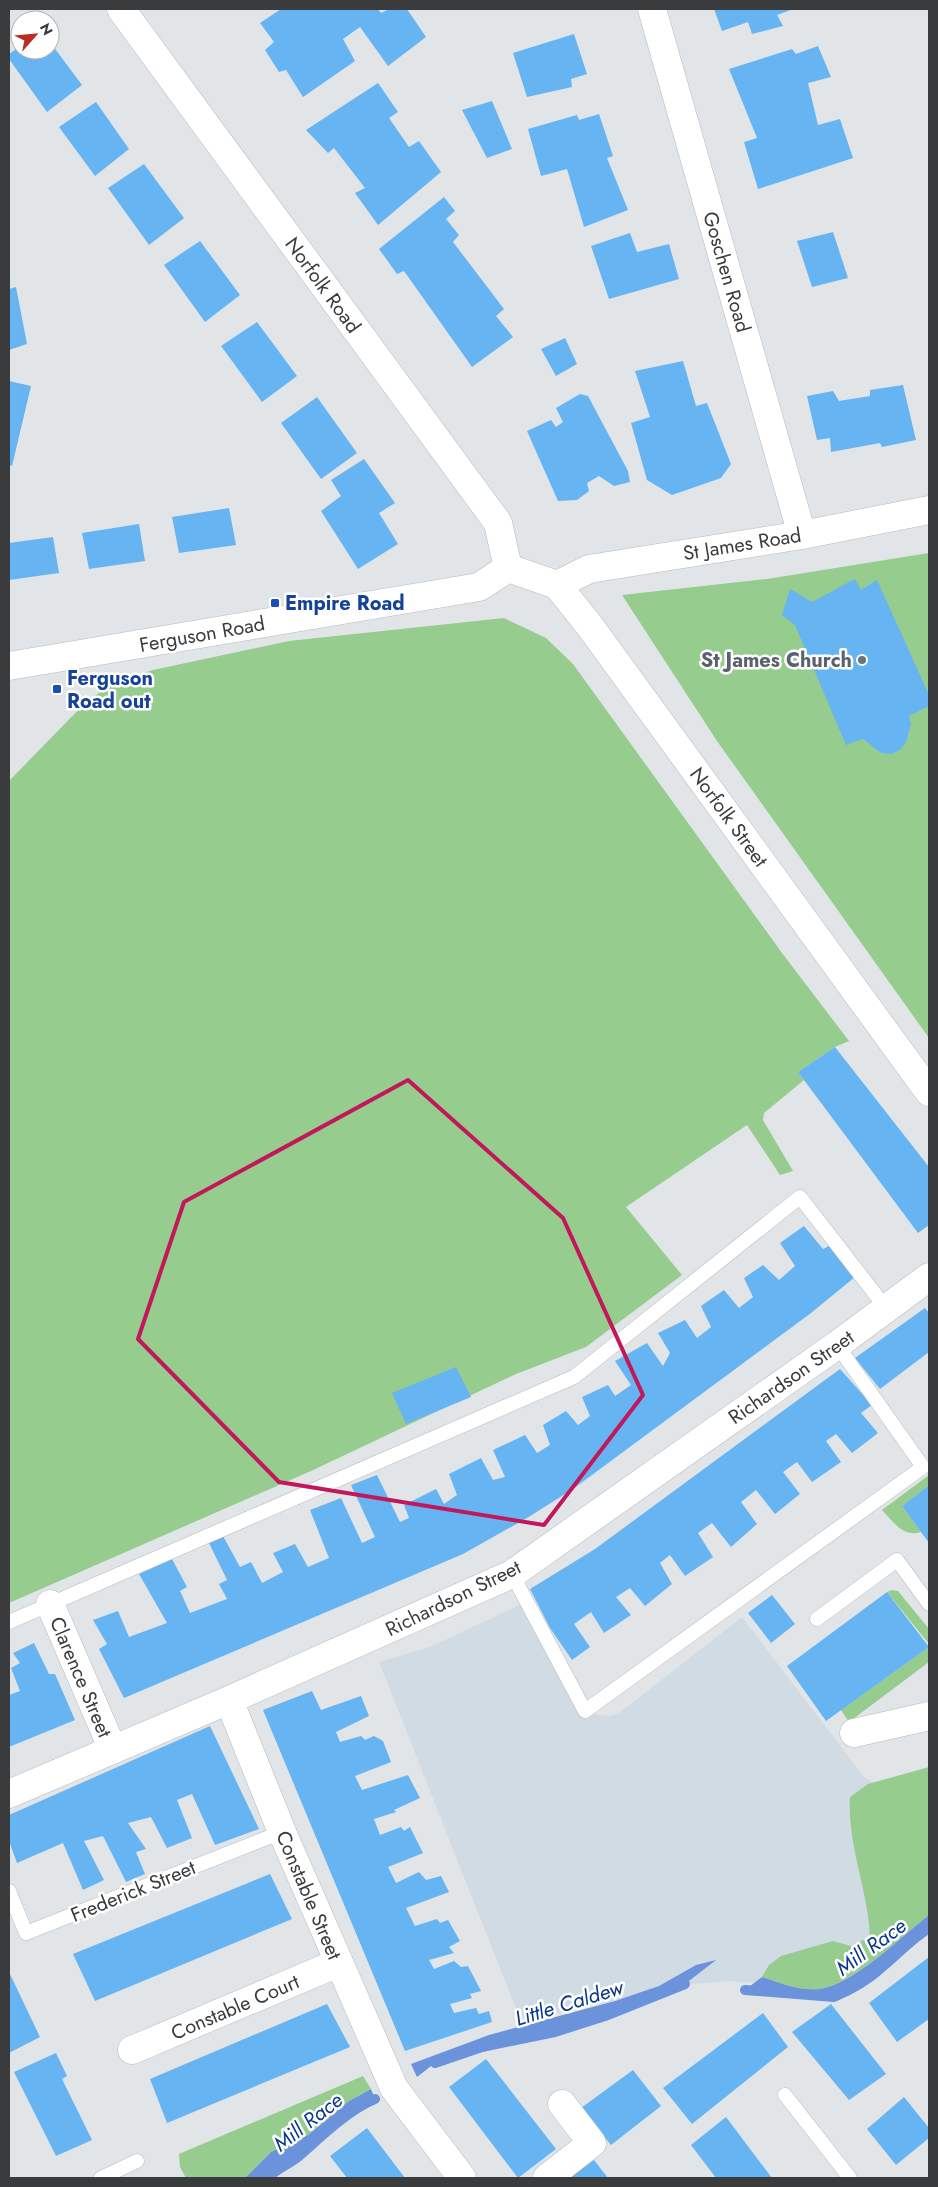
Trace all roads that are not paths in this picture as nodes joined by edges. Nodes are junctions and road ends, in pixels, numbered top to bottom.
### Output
1 (121, 9) edge
2 (652, 9) edge
3 (929, 510) edge
4 (802, 534) junction
5 (508, 568) junction
6 (557, 586) junction
7 (9, 666) edge
8 (929, 1092) edge
9 (927, 1284) edge
10 (886, 1308) junction
11 (837, 1346) junction
12 (512, 1574) junction
13 (50, 1604) junction
14 (929, 1604) edge
15 (816, 1619) dead end
16 (9, 1622) edge
17 (229, 1700) junction
18 (929, 1716) edge
19 (854, 1733) dead end
20 (113, 1750) junction
21 (9, 1794) edge
22 (282, 1832) junction
23 (9, 1891) edge
24 (338, 1963) junction
25 (132, 2050) dead end
26 (786, 2095) dead end
27 (562, 2104) dead end
28 (137, 2162) dead end
29 (101, 2178) edge
30 (462, 2178) edge
31 (547, 2178) edge
32 (850, 2178) edge

1 - 5 street, Norfolk Road
2 - 4 street, Goschen Road
3 - 4 street, St James Road
4 - 6 street, St James Road
5 - 6 street
5 - 7 street, Ferguson Road
6 - 8 street, Norfolk Street
9 - 10 street, Richardson Street
10 - 11 street, Richardson Street
10 - 13 lane
11 - 12 street, Richardson Street
11 - 12 lane
12 - 17 street, Richardson Street
13 - 16 lane
13 - 20 street, Clarence Street
14 - 15 lane
17 - 20 street, Richardson Street
17 - 22 street, Constable Street
18 - 19 street
20 - 21 street, Richardson Street
22 - 23 lane, Frederick Street
22 - 24 street, Constable Street
24 - 25 street, Constable Court
24 - 30 street, Constable Street
26 - 32 lane
27 - 31 street
28 - 29 lane

